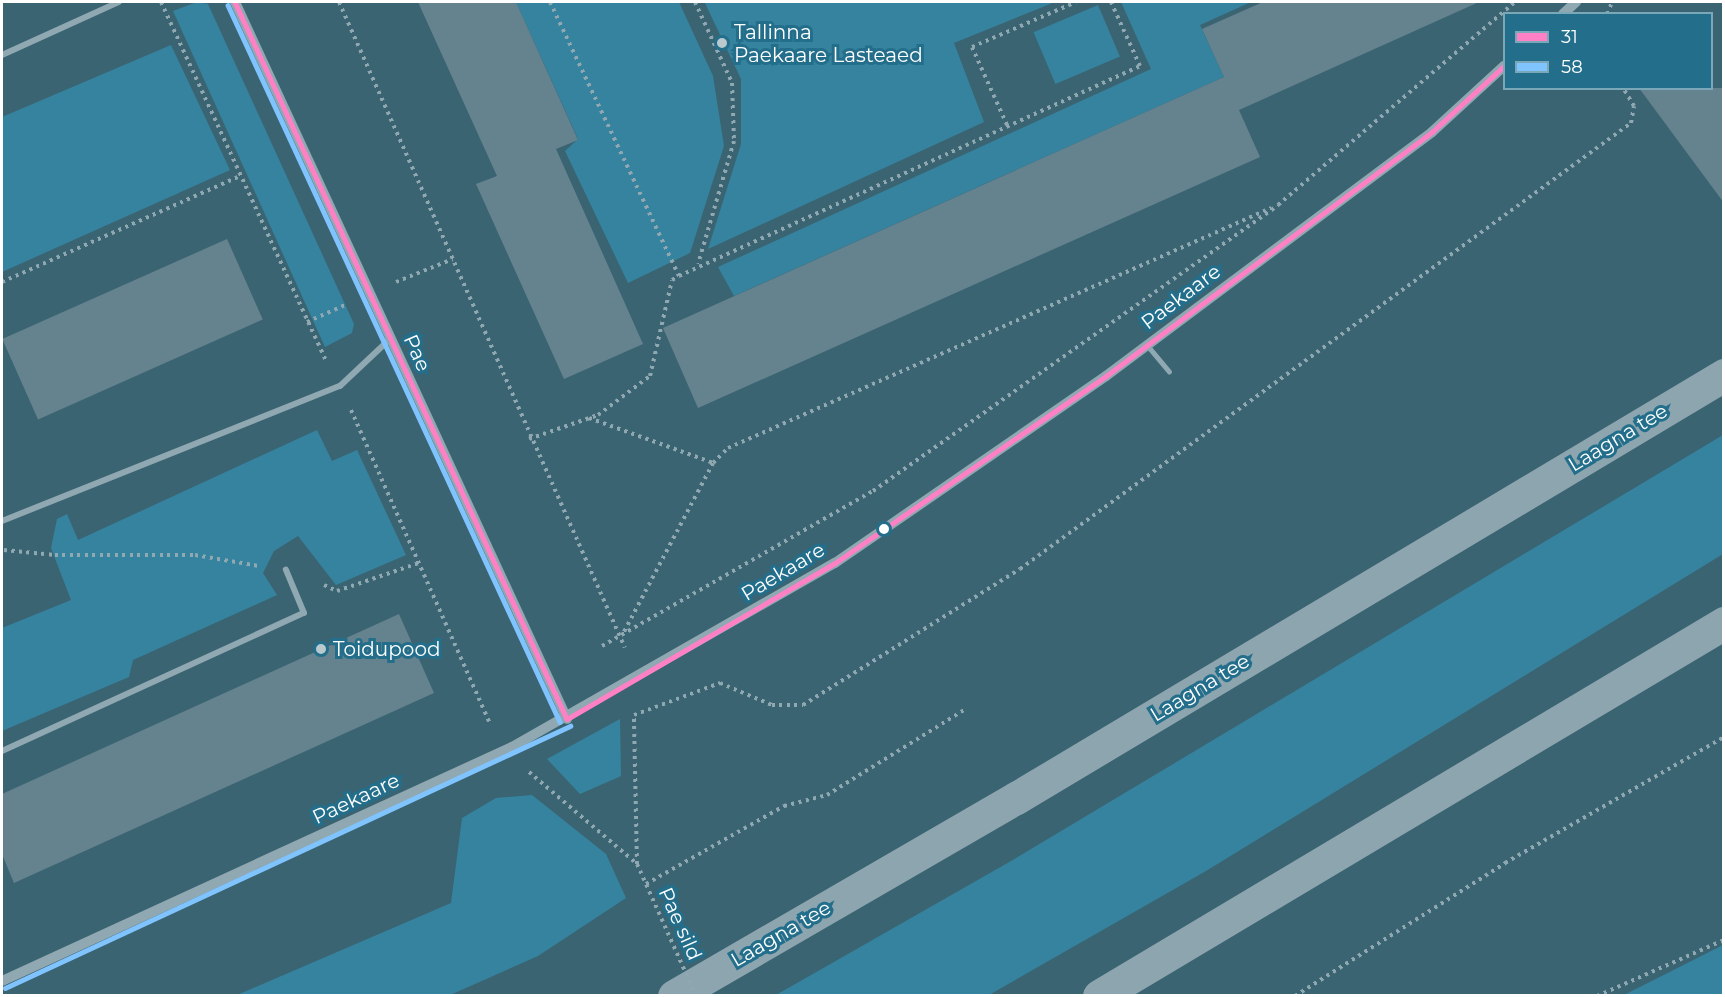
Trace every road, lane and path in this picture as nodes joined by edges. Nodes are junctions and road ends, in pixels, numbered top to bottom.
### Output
1 (119, 2) edge
2 (160, 2) edge
3 (235, 2) edge
4 (339, 2) edge
5 (550, 2) edge
6 (695, 2) edge
7 (1076, 2) edge
8 (1111, 2) edge
9 (1515, 2) edge
10 (1503, 12) edge
11 (1503, 12) edge
12 (2, 55) edge
13 (1503, 67) edge
14 (1624, 90) edge
15 (1007, 125) junction
16 (240, 176) junction
17 (1278, 205) junction
18 (453, 259) junction
19 (698, 265) junction
20 (679, 276) junction
21 (2, 282) edge
22 (396, 282) dead end
23 (346, 305) dead end
24 (307, 322) junction
25 (391, 338) junction
26 (1147, 345) junction
27 (1169, 371) dead end
28 (1724, 375) edge
29 (340, 386) junction
30 (588, 418) junction
31 (529, 439) junction
32 (713, 463) junction
33 (2, 521) edge
34 (2, 550) edge
35 (419, 563) junction
36 (286, 570) junction
37 (1724, 623) edge
38 (622, 635) junction
39 (602, 646) dead end
40 (627, 655) dead end
41 (964, 710) dead end
42 (567, 719) junction
43 (489, 722) dead end
44 (1724, 737) edge
45 (2, 751) edge
46 (528, 772) dead end
47 (636, 864) junction
48 (646, 884) junction
49 (1724, 940) edge
50 (2, 981) edge
51 (674, 996) edge
52 (696, 996) edge
53 (1099, 996) edge
54 (1295, 996) edge
55 (1596, 996) edge

1 - 12 street
2 - 16 path
3 - 25 street, Pae
4 - 18 path
5 - 20 path
6 - 19 path
7 - 15 path
8 - 15 path
9 - 10 path
11 - 17 path
13 - 26 street, Paekaare
14 - 47 path
15 - 19 path
16 - 21 path
16 - 24 path
17 - 32 path
17 - 38 path
18 - 22 path
18 - 31 path
19 - 20 path
20 - 30 path
23 - 24 path
24 - 29 path
25 - 29 street
25 - 42 street, Pae
26 - 27 lane
26 - 42 street, Paekaare
28 - 51 main road, Laagna tee
29 - 33 street
29 - 35 path
30 - 31 path
30 - 32 path
31 - 38 path
32 - 38 path
34 - 36 path
35 - 36 path
35 - 43 path
36 - 45 street
37 - 53 main road
38 - 39 path
38 - 40 path
41 - 48 path
42 - 50 street, Paekaare
44 - 54 path
46 - 47 path
47 - 48 path, Pae sild, bridge
48 - 52 path, Pae sild, bridge
49 - 55 path

